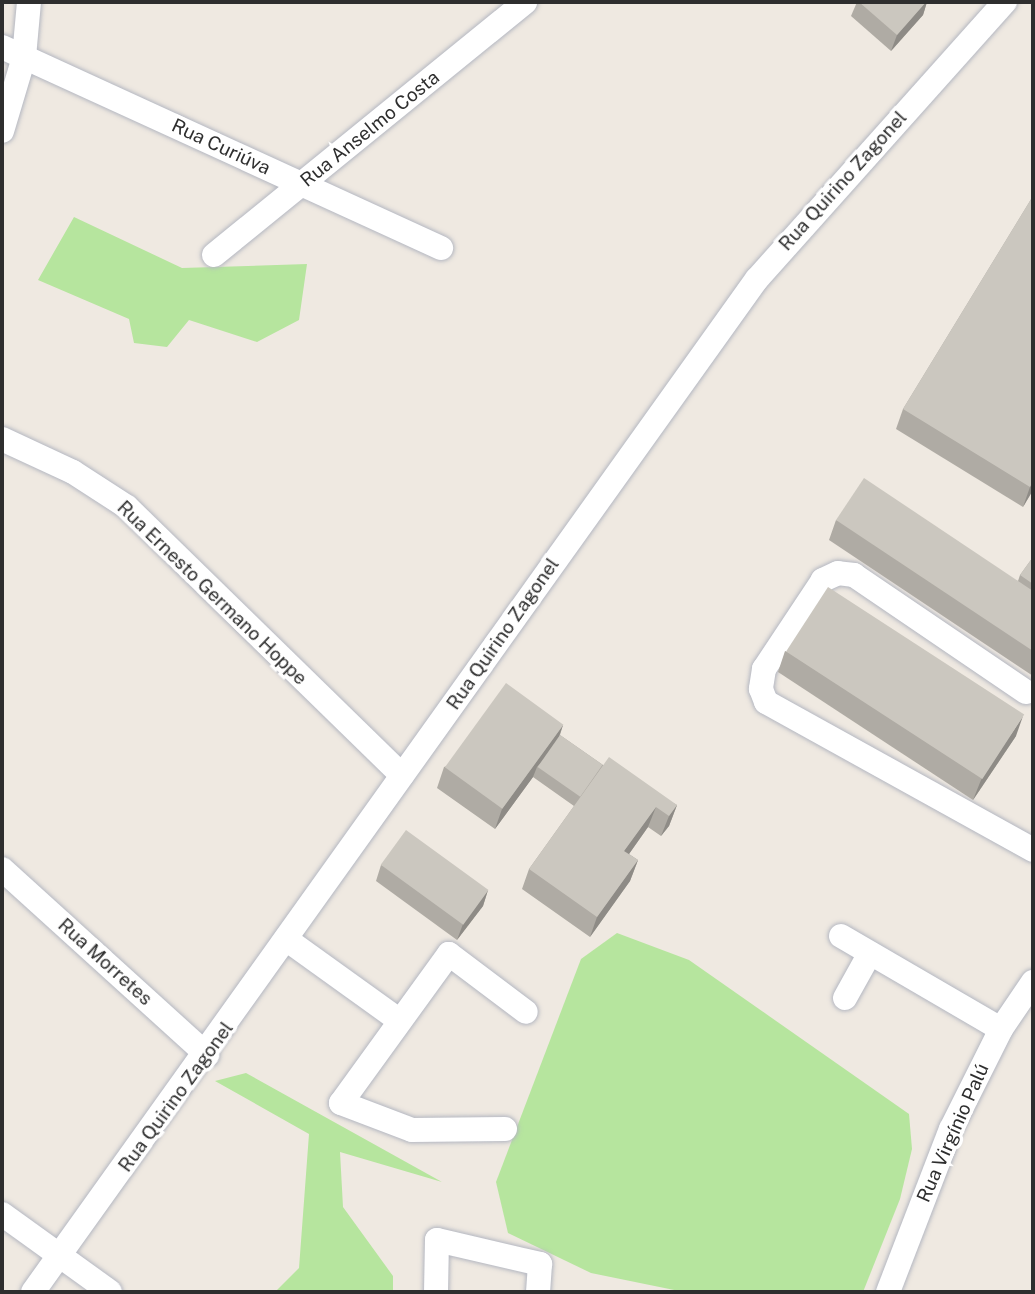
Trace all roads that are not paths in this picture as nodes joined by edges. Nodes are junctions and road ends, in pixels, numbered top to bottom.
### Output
1 (29, 2) edge
2 (525, 2) edge
3 (1005, 2) edge
4 (13, 52) edge
5 (2, 131) edge
6 (303, 185) junction
7 (441, 248) dead end
8 (214, 256) dead end
9 (2, 439) edge
10 (1026, 692) dead end
11 (402, 775) junction
12 (1033, 850) edge
13 (2, 869) edge
14 (841, 936) dead end
15 (286, 939) junction
16 (870, 953) junction
17 (1033, 982) edge
18 (845, 998) dead end
19 (526, 1012) dead end
20 (400, 1021) junction
21 (1001, 1028) junction
22 (207, 1055) junction
23 (505, 1129) dead end
24 (2, 1214) edge
25 (60, 1256) junction
26 (33, 1292) edge
27 (110, 1292) edge
28 (436, 1292) edge
29 (538, 1292) edge
30 (888, 1292) edge

1 - 4 street
2 - 6 street, Rua Anselmo Costa
3 - 11 street, Rua Quirino Zagonel
4 - 5 street
4 - 6 street, Rua Curiúva
6 - 7 street, Rua Curiúva
6 - 8 street, Rua Anselmo Costa
9 - 11 street, Rua Ernesto Germano Hoppe
10 - 12 street
11 - 15 street, Rua Quirino Zagonel
13 - 22 street, Rua Morretes
14 - 16 street
15 - 20 street
15 - 22 street, Rua Quirino Zagonel
16 - 18 street
16 - 21 street
17 - 21 street, Rua Virgínio Palú
19 - 20 street
20 - 23 street
21 - 30 street, Rua Virgínio Palú
22 - 25 street, Rua Quirino Zagonel
24 - 25 street
25 - 26 street, Rua Quirino Zagonel
25 - 27 street
28 - 29 street

